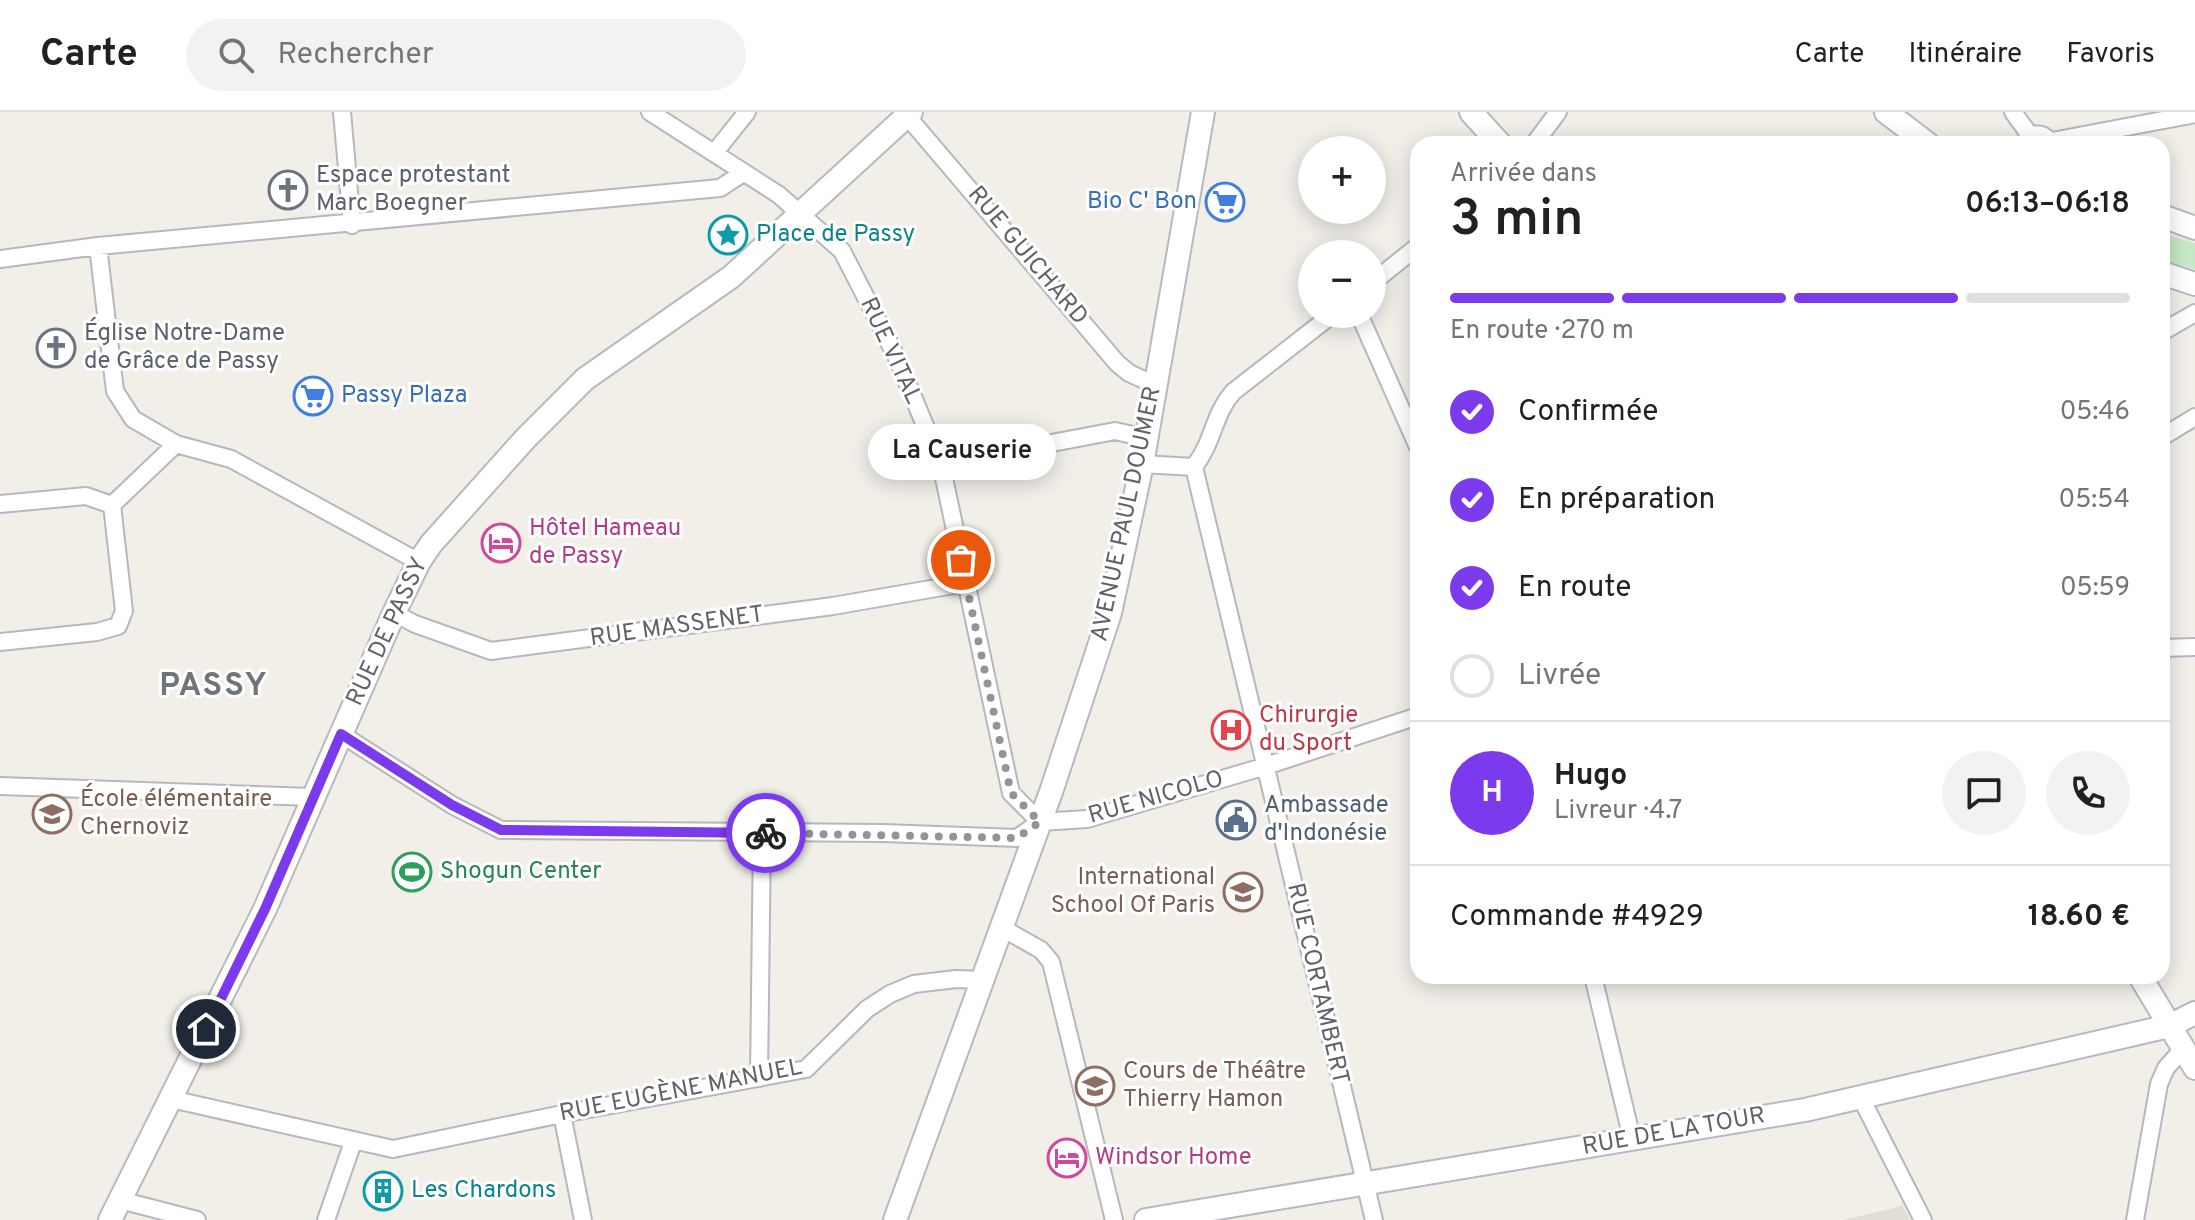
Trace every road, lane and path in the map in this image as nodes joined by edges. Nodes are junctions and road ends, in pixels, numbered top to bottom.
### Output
1 (342, 112) edge
2 (650, 112) edge
3 (747, 112) edge
4 (1203, 112) edge
5 (1471, 112) edge
6 (1558, 112) edge
7 (1886, 112) edge
8 (2013, 112) edge
9 (909, 114) edge
10 (2195, 114) edge
11 (2146, 117) edge
12 (1493, 136) edge
13 (1540, 136) edge
14 (1918, 136) edge
15 (2033, 136) edge
16 (2064, 136) edge
17 (715, 152) junction
18 (743, 173) junction
19 (802, 213) junction
20 (2170, 219) edge
21 (352, 225) junction
22 (2195, 228) edge
23 (98, 246) junction
24 (1410, 252) edge
25 (0, 259) edge
26 (1386, 272) edge
27 (2170, 276) edge
28 (2195, 284) edge
29 (2195, 313) edge
30 (2170, 327) edge
31 (1315, 328) edge
32 (1365, 328) edge
33 (1155, 385) junction
34 (2195, 417) edge
35 (1410, 429) edge
36 (2170, 432) edge
37 (1146, 438) junction
38 (176, 444) junction
39 (941, 464) junction
40 (1142, 464) junction
41 (1194, 467) junction
42 (0, 504) edge
43 (112, 505) junction
44 (419, 562) junction
45 (965, 583) junction
46 (394, 613) junction
47 (0, 642) edge
48 (2195, 647) edge
49 (2170, 648) edge
50 (1410, 719) edge
51 (341, 734) junction
52 (1266, 766) junction
53 (0, 786) edge
54 (312, 797) junction
55 (1040, 822) junction
56 (762, 833) junction
57 (1002, 928) junction
58 (983, 980) junction
59 (1595, 984) edge
60 (2145, 984) edge
61 (2195, 1013) edge
62 (2169, 1026) junction
63 (2189, 1059) edge
64 (759, 1078) junction
65 (1861, 1098) junction
66 (171, 1099) junction
67 (562, 1114) junction
68 (1632, 1139) junction
69 (353, 1142) junction
70 (1364, 1183) junction
71 (115, 1210) edge
72 (1189, 1216) edge
73 (197, 1220) edge
74 (326, 1220) edge
75 (583, 1220) edge
76 (895, 1220) edge
77 (1114, 1220) edge
78 (1146, 1220) edge
79 (1374, 1220) edge
80 (1923, 1220) edge
81 (2135, 1220) edge

1 - 21 street
2 - 17 street
3 - 17 street
4 - 33 street, AVENUE PAUL DOUMER
5 - 12 street
6 - 13 street
7 - 14 street
8 - 15 street
9 - 19 street, RUE DE PASSY
9 - 33 street, RUE GUICHARD
10 - 11 street
11 - 16 street
17 - 18 street
18 - 19 street
18 - 21 street
19 - 39 street, RUE VITAL
19 - 44 street, RUE DE PASSY
20 - 22 street
21 - 23 street
23 - 25 street
23 - 38 street
24 - 26 street
27 - 28 street
29 - 30 street
31 - 41 street
32 - 35 street
33 - 37 street, AVENUE PAUL DOUMER
34 - 36 street
37 - 39 street
37 - 40 street, AVENUE PAUL DOUMER
38 - 43 street
38 - 44 street
39 - 45 street, RUE VITAL
40 - 41 street
40 - 55 street, AVENUE PAUL DOUMER
41 - 52 street, RUE CORTAMBERT
42 - 43 street
43 - 47 street
44 - 46 street, RUE DE PASSY
45 - 46 street, RUE MASSENET
45 - 55 street, RUE VITAL
46 - 51 street, RUE DE PASSY
48 - 49 street
50 - 52 street, RUE NICOLO
51 - 54 street, RUE DE PASSY
51 - 56 street, RUE NICOLO
52 - 55 street, RUE NICOLO
52 - 70 street, RUE CORTAMBERT
53 - 54 street
54 - 66 street, RUE DE PASSY
55 - 56 street, RUE NICOLO
55 - 57 street, AVENUE PAUL DOUMER
56 - 64 street
57 - 58 street, AVENUE PAUL DOUMER
57 - 77 street
58 - 64 street, RUE EUGÈNE MANUEL
58 - 76 street, AVENUE PAUL DOUMER
59 - 68 street
60 - 62 street
61 - 62 street, RUE DE LA TOUR
62 - 63 street
62 - 65 street, RUE DE LA TOUR
63 - 81 street
64 - 67 street, RUE EUGÈNE MANUEL
65 - 68 street, RUE DE LA TOUR
65 - 80 street
66 - 69 street, RUE EUGÈNE MANUEL
66 - 71 street, RUE DE PASSY
67 - 69 street, RUE EUGÈNE MANUEL
67 - 75 street
68 - 70 street, RUE DE LA TOUR
69 - 74 street
70 - 72 street, RUE DE LA TOUR
70 - 79 street, RUE CORTAMBERT
71 - 73 street
72 - 78 street, RUE DE LA TOUR

